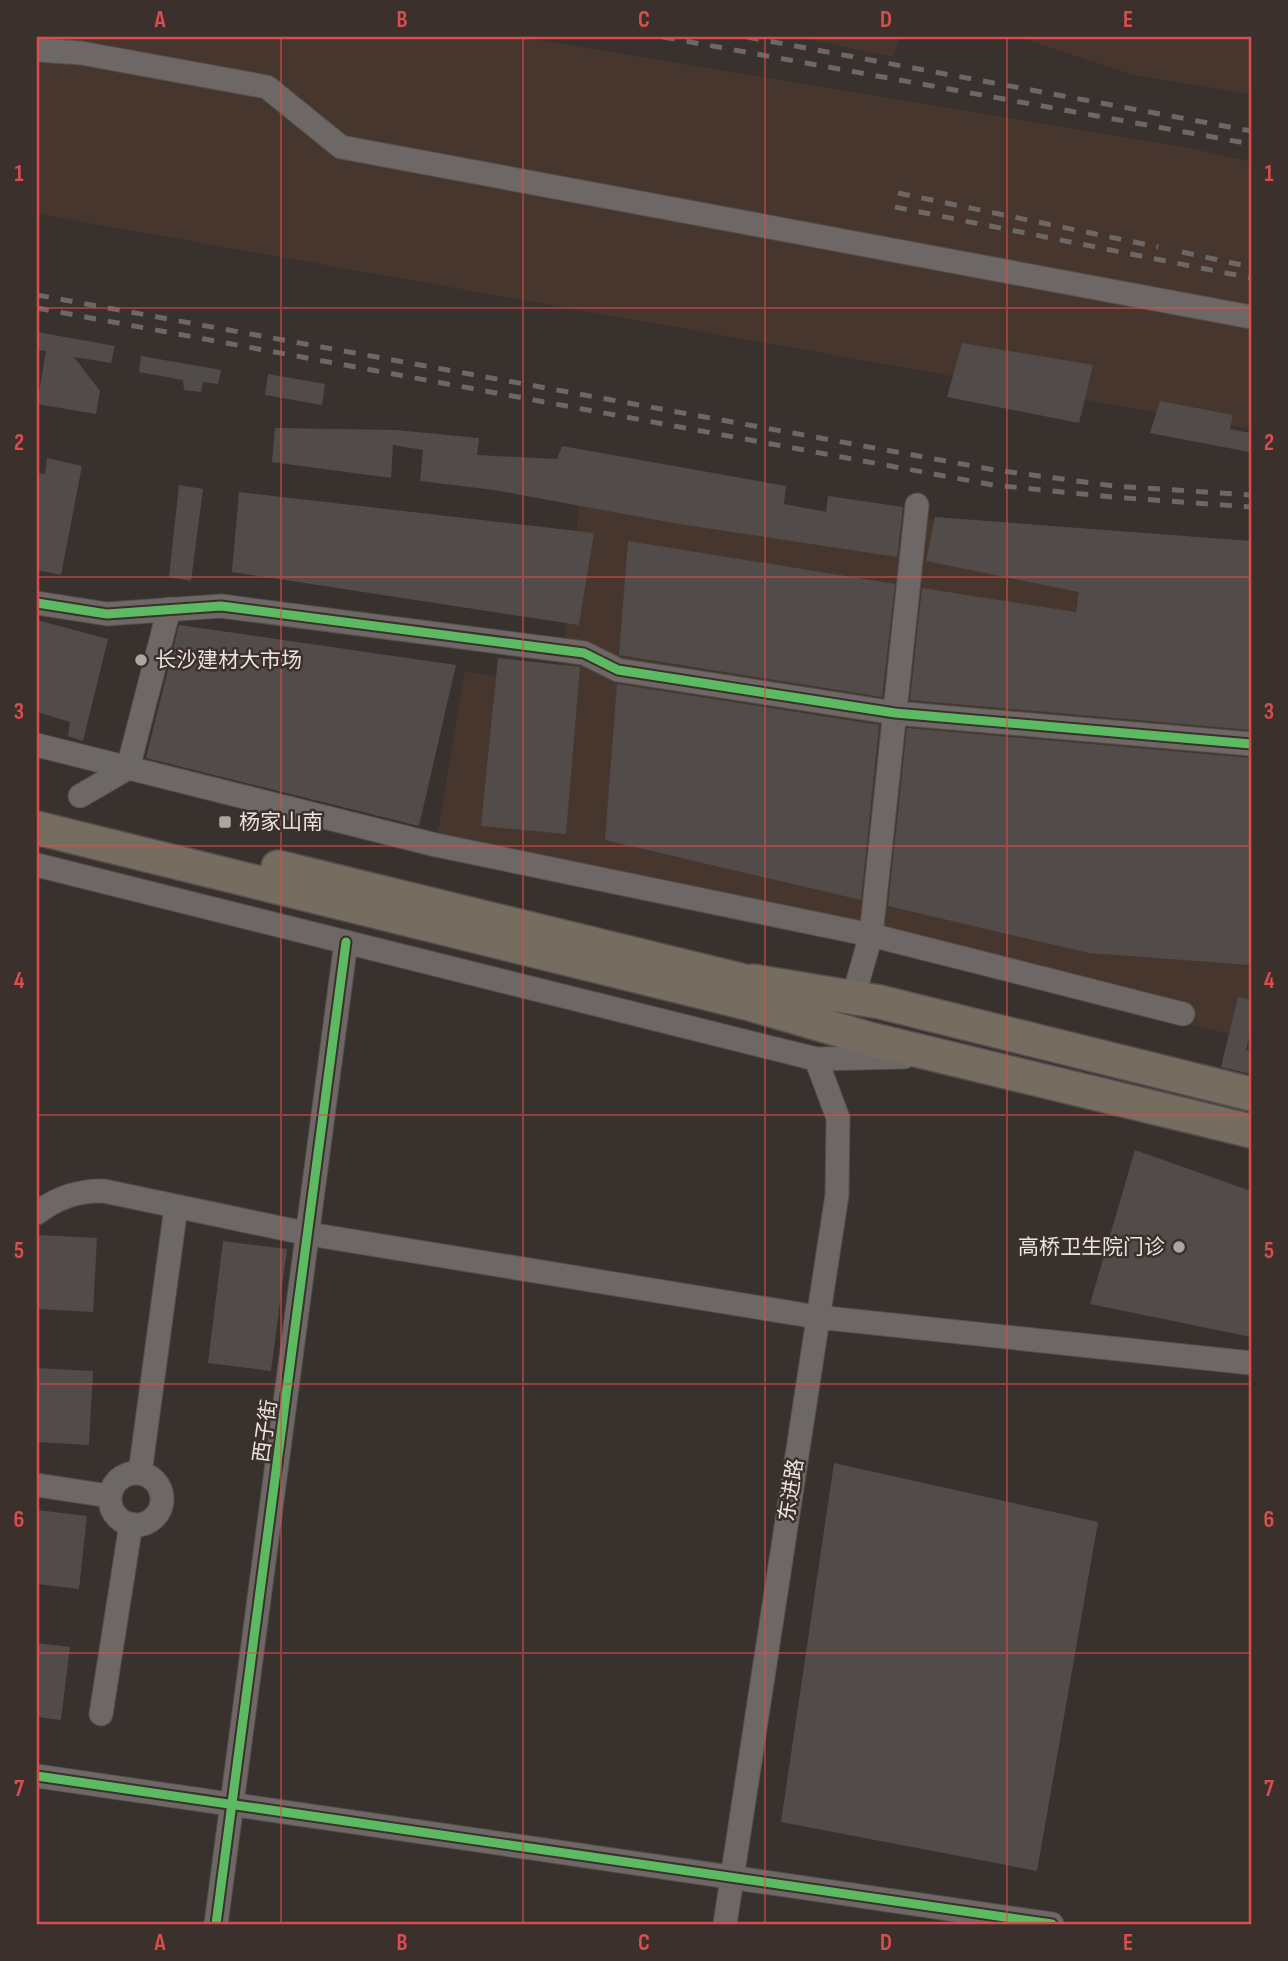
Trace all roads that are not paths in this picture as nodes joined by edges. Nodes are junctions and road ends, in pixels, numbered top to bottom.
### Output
1 (37, 50) edge
2 (1251, 317) edge
3 (917, 505) dead end
4 (37, 603) edge
5 (169, 610) junction
6 (895, 713) junction
7 (1251, 744) edge
8 (37, 745) edge
9 (128, 768) junction
10 (80, 796) dead end
11 (37, 811) edge
12 (37, 828) edge
13 (37, 865) edge
14 (871, 935) junction
15 (346, 943) junction
16 (749, 992) junction
17 (1183, 1014) dead end
18 (865, 1018) junction
19 (904, 1057) junction
20 (816, 1059) junction
21 (1251, 1094) edge
22 (1251, 1112) edge
23 (1251, 1131) edge
24 (1251, 1145) edge
25 (176, 1207) junction
26 (37, 1213) edge
27 (309, 1234) junction
28 (817, 1317) junction
29 (1251, 1363) edge
30 (140, 1473) junction
31 (37, 1485) edge
32 (109, 1496) junction
33 (131, 1524) junction
34 (101, 1714) dead end
35 (37, 1776) edge
36 (232, 1806) junction
37 (732, 1879) junction
38 (216, 1924) edge
39 (725, 1924) edge
40 (1052, 1924) edge

1 - 2 street
3 - 6 street
4 - 5 street
5 - 6 street
5 - 9 street
6 - 7 street
6 - 14 street
8 - 9 street
9 - 10 street
9 - 14 street
11 - 16 highway
12 - 16 highway
13 - 15 street
14 - 17 street
14 - 18 street
15 - 20 street
15 - 27 street, 西子街
16 - 18 highway
16 - 18 highway
16 - 19 highway
18 - 21 highway
18 - 22 highway
18 - 23 highway
19 - 20 street
19 - 24 highway
20 - 28 street, 东进路
25 - 26 street
25 - 27 street
25 - 30 street
27 - 28 street
27 - 36 street, 西子街
28 - 29 street
28 - 37 street, 东进路
30 - 32 street
30 - 33 street
31 - 32 street
32 - 33 street
33 - 34 street
35 - 36 street
36 - 37 street
36 - 38 street, 西子街
37 - 39 street, 东进路
37 - 40 street

